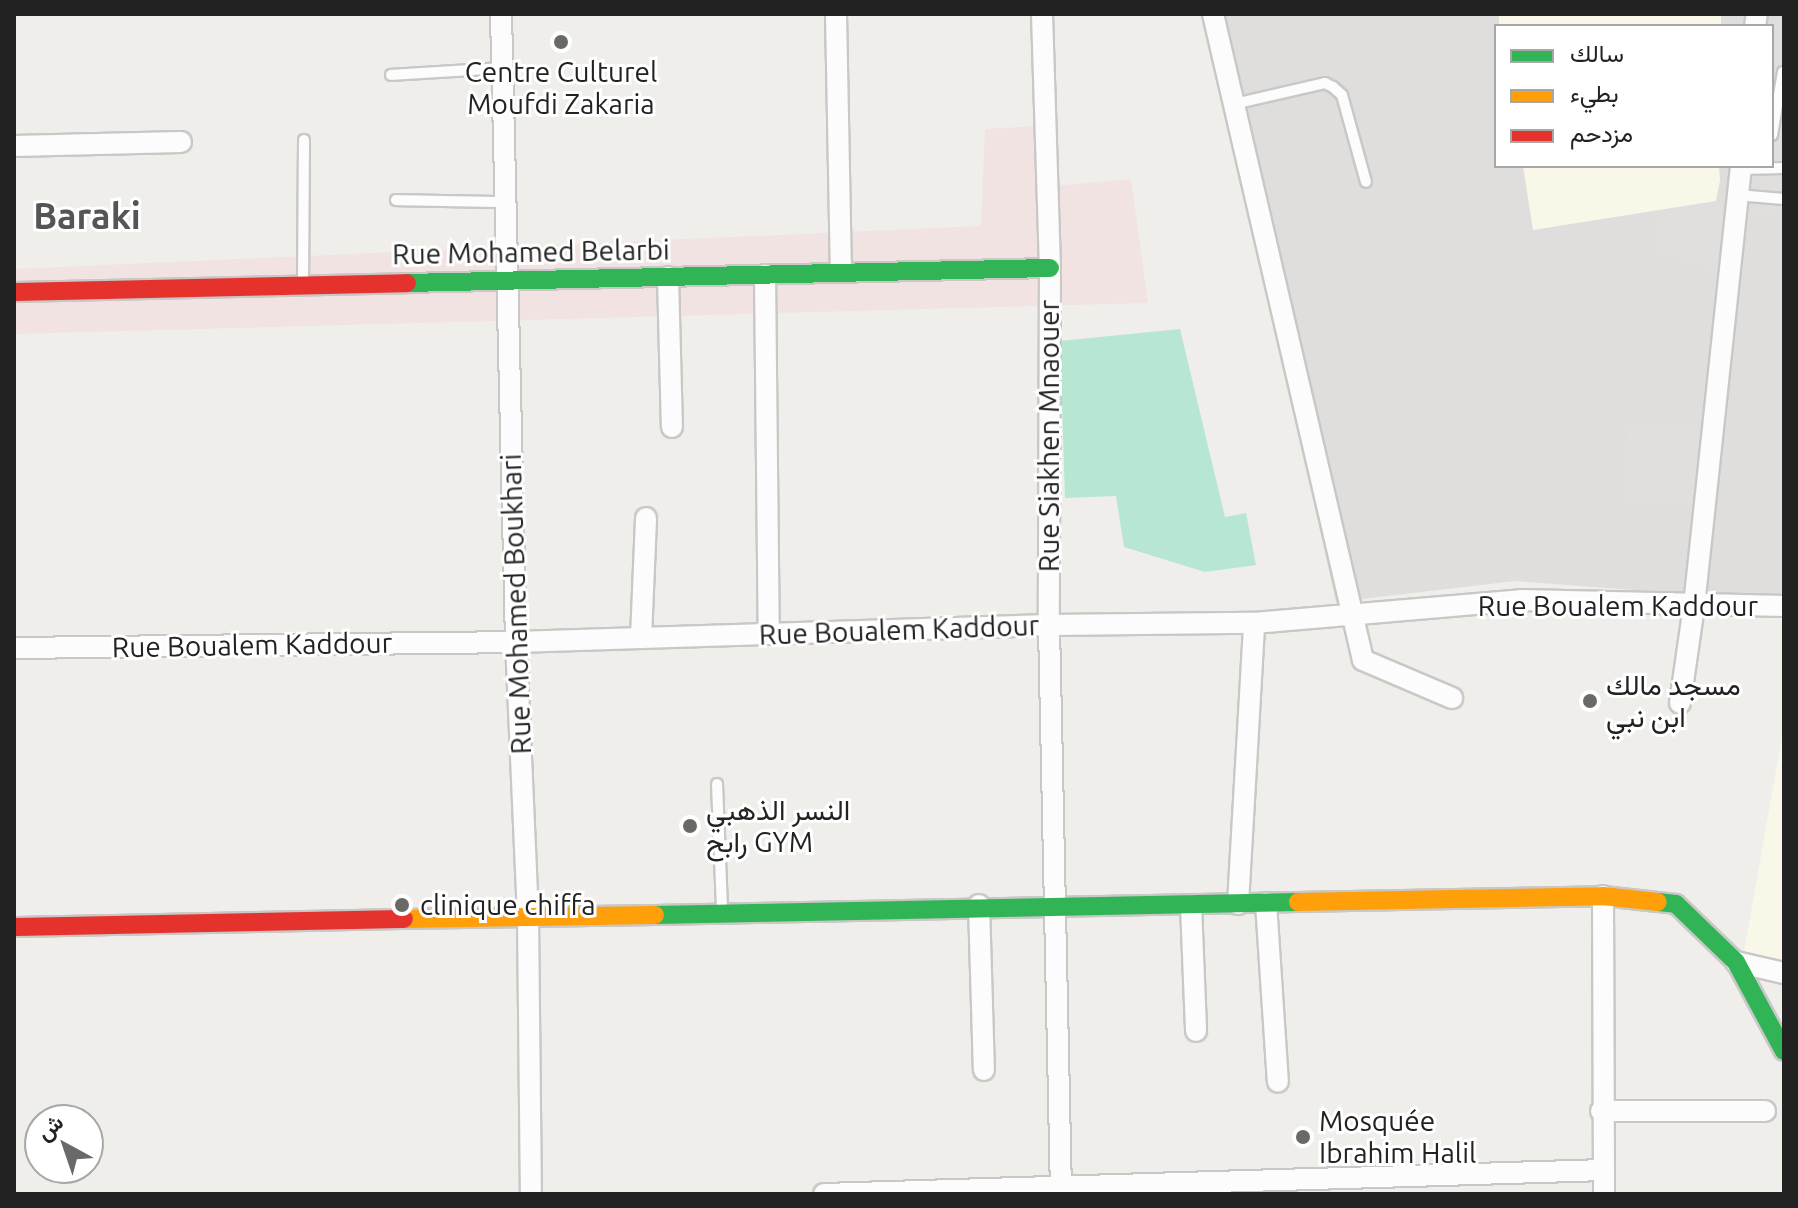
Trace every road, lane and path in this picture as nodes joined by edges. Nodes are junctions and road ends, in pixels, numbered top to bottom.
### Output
1 (501, 14) edge
2 (836, 14) edge
3 (1042, 14) edge
4 (1213, 14) edge
5 (502, 68) junction
6 (1783, 72) edge
7 (391, 75) dead end
8 (1234, 104) junction
9 (1774, 124) edge
10 (304, 140) dead end
11 (181, 142) dead end
12 (14, 146) edge
13 (1740, 168) edge
14 (1366, 182) dead end
15 (1737, 195) junction
16 (1784, 199) edge
17 (396, 200) dead end
18 (504, 202) junction
19 (1050, 268) junction
20 (841, 272) junction
21 (765, 275) junction
22 (668, 277) junction
23 (505, 281) junction
24 (303, 286) junction
25 (14, 292) edge
26 (672, 427) dead end
27 (646, 518) dead end
28 (1694, 606) junction
29 (1784, 606) edge
30 (1351, 616) junction
31 (1254, 623) junction
32 (1049, 625) junction
33 (769, 634) junction
34 (641, 638) junction
35 (516, 642) junction
36 (14, 648) edge
37 (1452, 698) dead end
38 (1680, 703) dead end
39 (717, 784) dead end
40 (1603, 896) junction
41 (1266, 903) junction
42 (1238, 904) junction
43 (979, 905) junction
44 (1191, 905) junction
45 (1054, 908) junction
46 (722, 913) junction
47 (528, 916) junction
48 (14, 927) edge
49 (1736, 962) junction
50 (1784, 973) edge
51 (1196, 1031) dead end
52 (1784, 1051) edge
53 (984, 1070) dead end
54 (1278, 1082) dead end
55 (1601, 1111) junction
56 (1765, 1111) dead end
57 (1604, 1170) junction
58 (1061, 1191) edge
59 (531, 1194) edge
60 (824, 1194) edge
61 (1604, 1194) edge

1 - 5 street, Rue Mohamed Boukhari
2 - 20 street
3 - 19 street, Rue Siakhen Mnaouer
4 - 8 street
5 - 7 lane
5 - 18 street, Rue Mohamed Boukhari
6 - 9 lane
8 - 14 lane
8 - 30 street
10 - 24 lane
11 - 12 street
13 - 15 street
15 - 16 lane
15 - 28 street
17 - 18 lane
18 - 23 street, Rue Mohamed Boukhari
19 - 20 street, Rue Mohamed Belarbi
19 - 32 street, Rue Siakhen Mnaouer
20 - 21 street, Rue Mohamed Belarbi
21 - 22 street, Rue Mohamed Belarbi
21 - 33 street
22 - 23 street, Rue Mohamed Belarbi
22 - 26 street
23 - 24 street, Rue Mohamed Belarbi
23 - 35 street, Rue Mohamed Boukhari
24 - 25 street, Rue Mohamed Belarbi
27 - 34 street
28 - 29 street, Rue Boualem Kaddour
28 - 30 street, Rue Boualem Kaddour
28 - 38 street
30 - 31 street, Rue Boualem Kaddour
30 - 37 street
31 - 32 street, Rue Boualem Kaddour
31 - 42 street
32 - 33 street, Rue Boualem Kaddour
32 - 45 street, Rue Siakhen Mnaouer
33 - 34 street, Rue Boualem Kaddour
34 - 35 street, Rue Boualem Kaddour
35 - 36 street, Rue Boualem Kaddour
35 - 47 street, Rue Mohamed Boukhari
39 - 46 lane
40 - 41 street
40 - 49 street
40 - 55 street
41 - 42 street
41 - 54 street
42 - 44 street
43 - 45 street
43 - 46 street
43 - 53 street
44 - 45 street
44 - 51 street
45 - 58 street, Rue Siakhen Mnaouer
46 - 47 street
47 - 48 street
47 - 59 street, Rue Mohamed Boukhari
49 - 50 street
49 - 52 street
55 - 56 street
55 - 57 street
57 - 58 street
57 - 61 street
58 - 60 street

